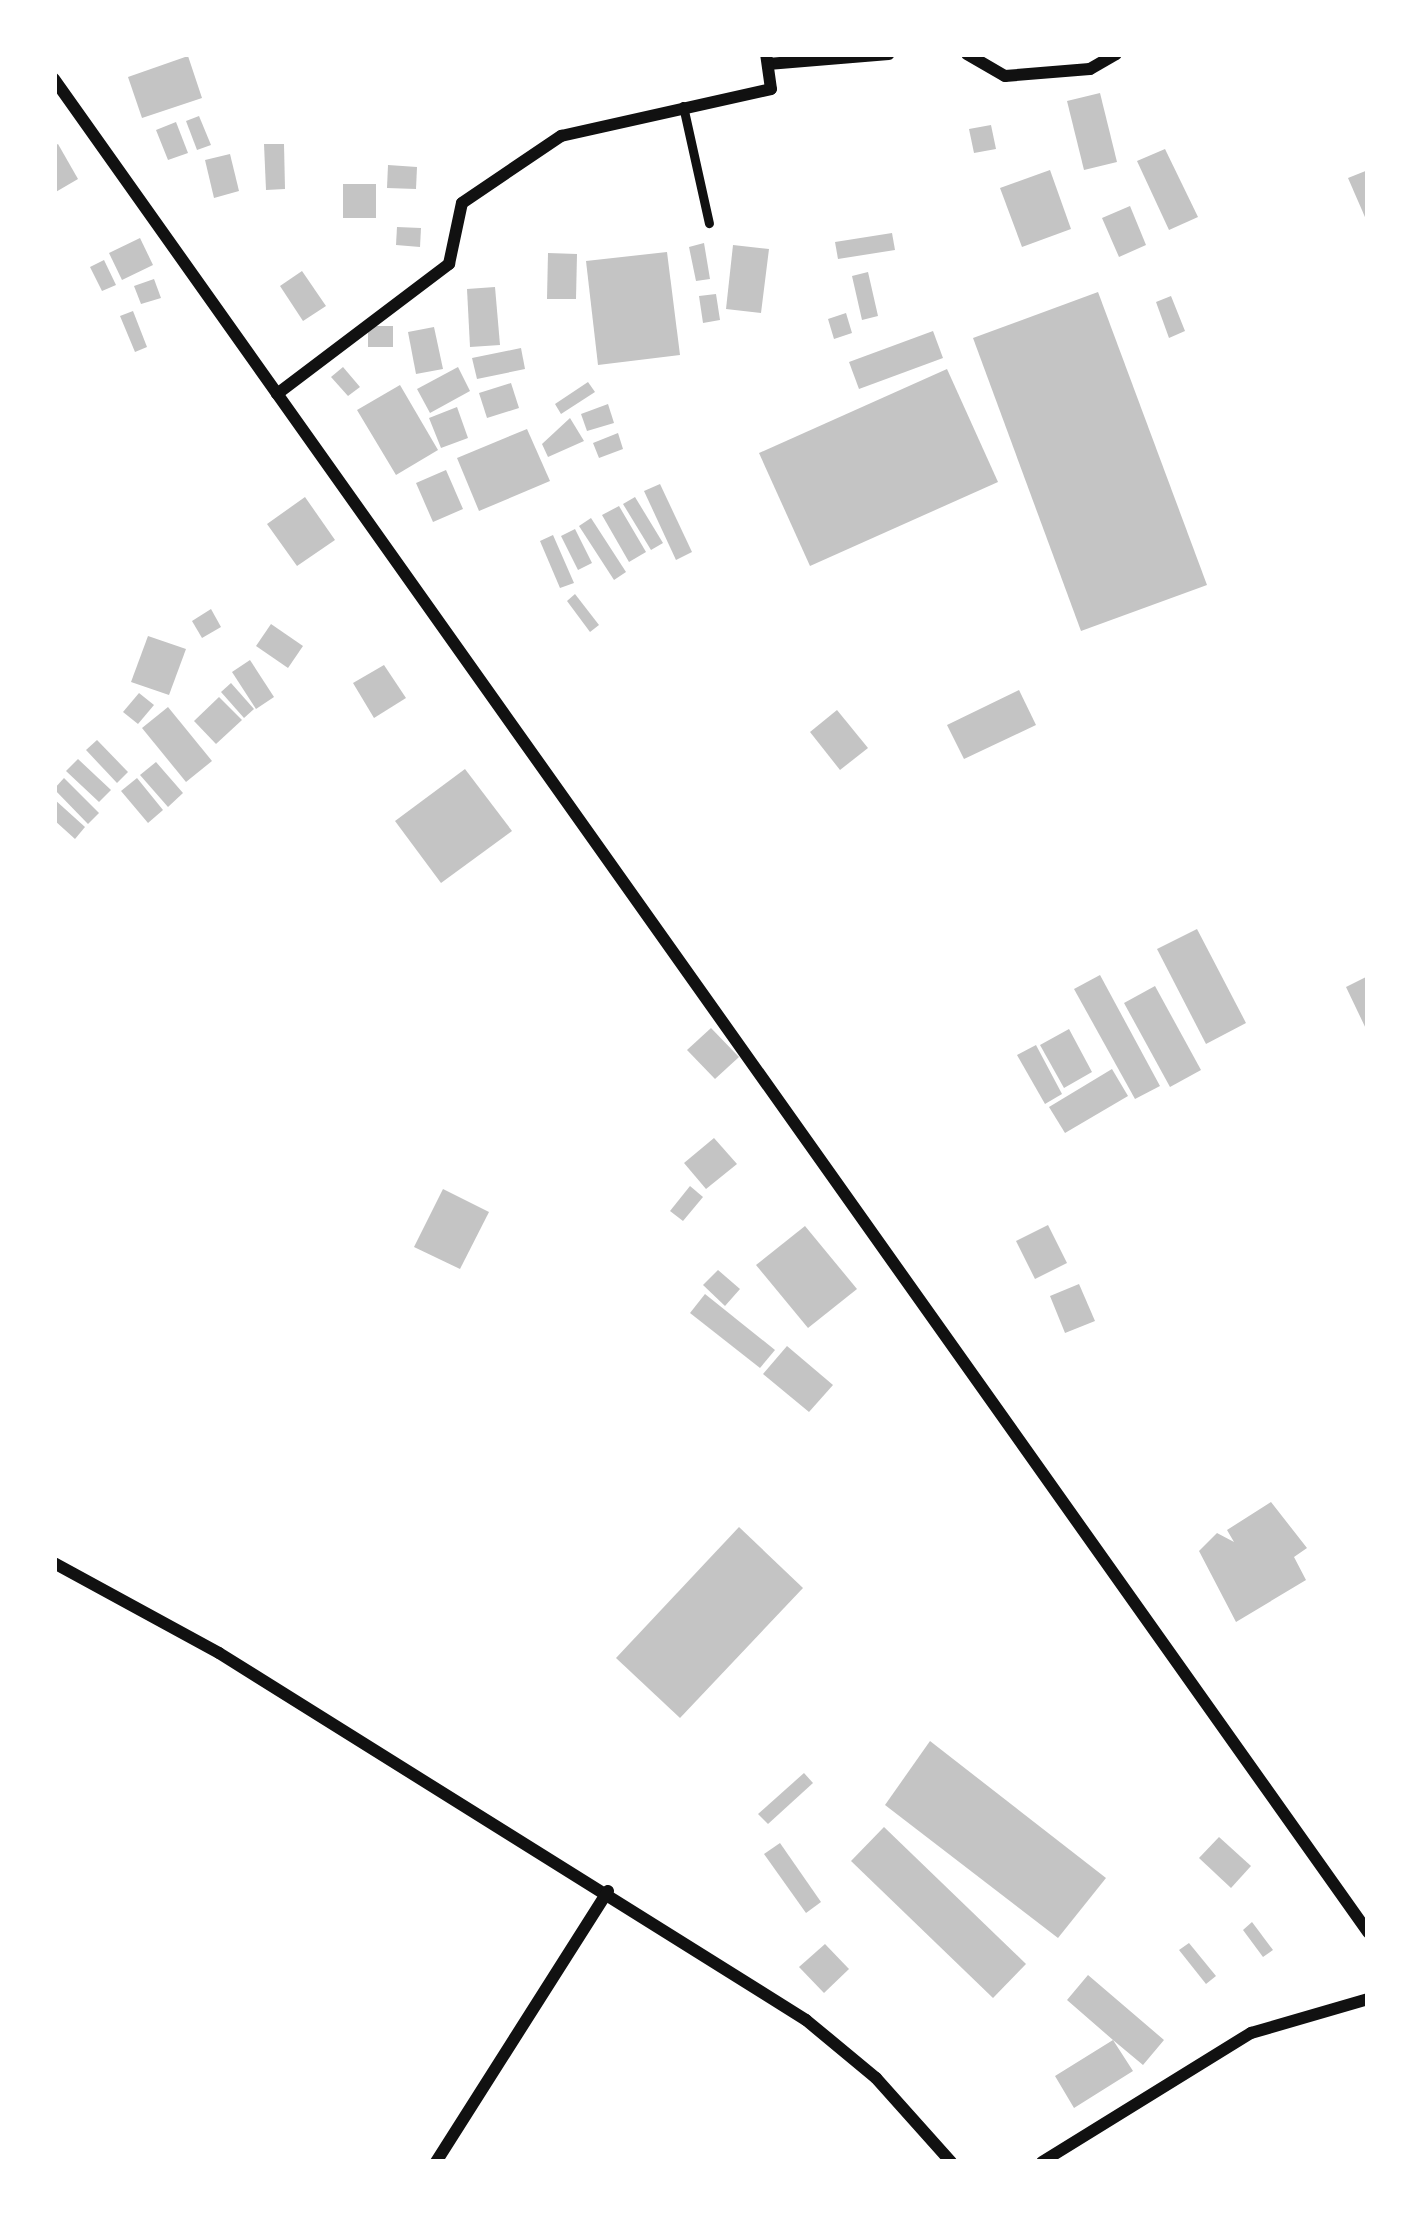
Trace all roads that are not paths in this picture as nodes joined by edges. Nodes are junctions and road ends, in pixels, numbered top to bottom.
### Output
1 (889, 54) edge
2 (967, 54) edge
3 (1116, 54) edge
4 (767, 59) edge
5 (54, 79) edge
6 (683, 106) junction
7 (709, 223) dead end
8 (277, 394) junction
9 (54, 1563) edge
10 (608, 1891) junction
11 (1368, 1932) edge
12 (1368, 2000) edge
13 (436, 2162) edge
14 (951, 2162) edge
15 (1042, 2162) edge

1 - 4 street
2 - 3 street
4 - 6 street
5 - 8 street
6 - 7 lane
6 - 8 street
8 - 11 street
9 - 10 street
10 - 13 street
10 - 14 street
12 - 15 street

